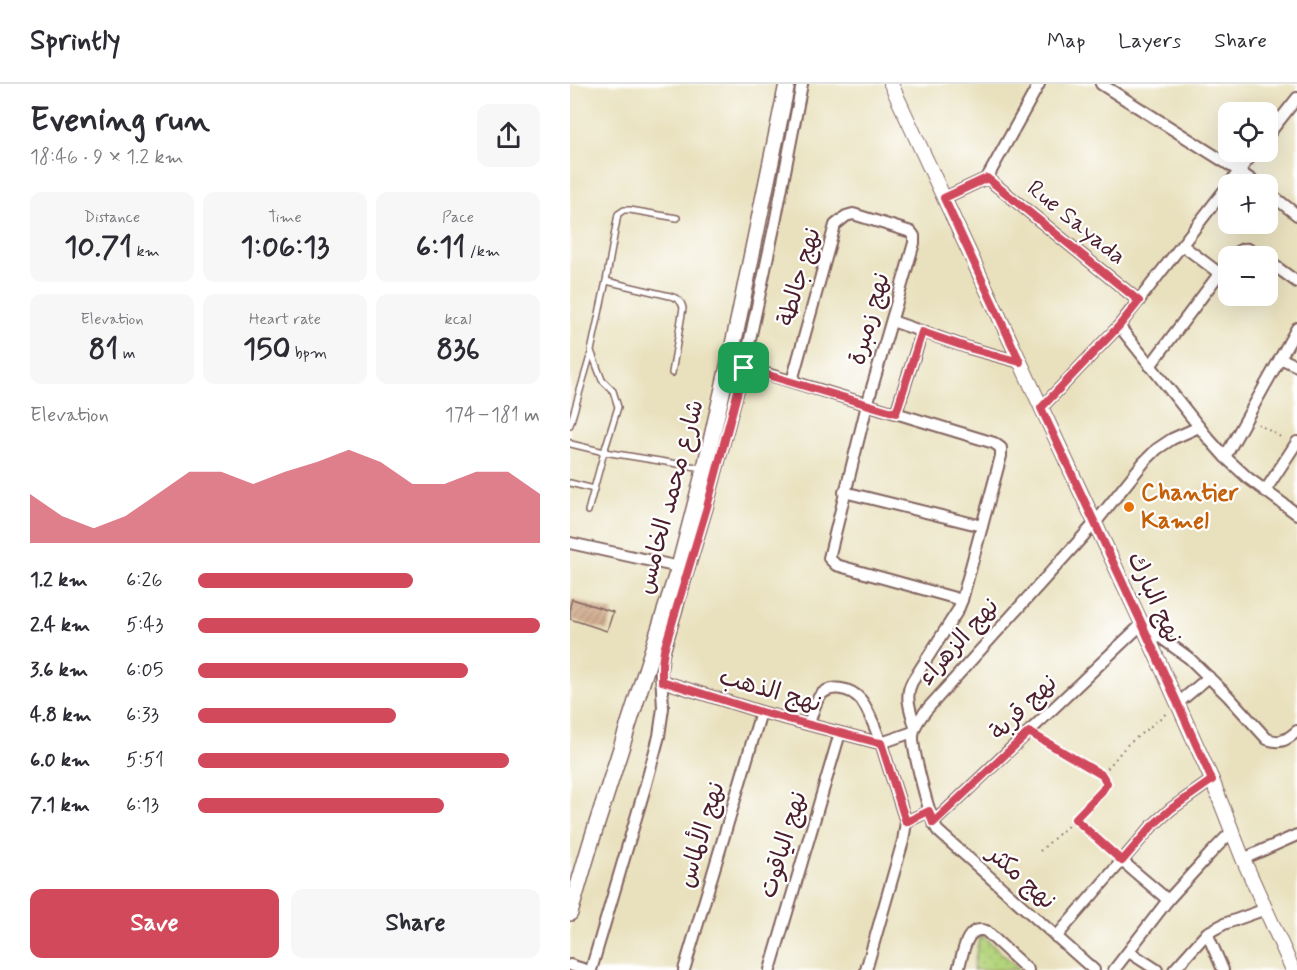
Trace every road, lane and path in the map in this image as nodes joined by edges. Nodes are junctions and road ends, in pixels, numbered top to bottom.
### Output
1 (787, 84) edge
2 (802, 84) edge
3 (891, 84) edge
4 (1039, 84) edge
5 (1101, 84) edge
6 (1297, 99) edge
7 (1278, 123) edge
8 (1246, 162) edge
9 (1239, 171) junction
10 (1243, 174) edge
11 (987, 178) junction
12 (944, 198) junction
13 (1278, 200) edge
14 (1297, 215) edge
15 (677, 218) dead end
16 (909, 230) joint
17 (1182, 245) junction
18 (1278, 268) edge
19 (1218, 272) edge
20 (1218, 274) edge
21 (606, 281) junction
22 (1297, 282) edge
23 (1139, 301) junction
24 (892, 321) junction
25 (1119, 326) junction
26 (1297, 328) edge
27 (922, 332) junction
28 (591, 351) junction
29 (1280, 358) junction
30 (1020, 362) junction
31 (1150, 366) junction
32 (1297, 366) edge
33 (744, 368) junction
34 (672, 373) dead end
35 (792, 381) junction
36 (867, 405) junction
37 (1041, 408) junction
38 (896, 413) junction
39 (1248, 417) junction
40 (570, 425) edge
41 (1199, 427) junction
42 (570, 443) edge
43 (1296, 444) edge
44 (604, 452) junction
45 (1225, 457) junction
46 (704, 468) junction
47 (570, 483) edge
48 (594, 489) junction
49 (1265, 491) junction
50 (844, 492) junction
51 (588, 511) dead end
52 (1297, 514) edge
53 (1095, 523) junction
54 (982, 526) junction
55 (570, 543) edge
56 (679, 567) junction
57 (962, 600) junction
58 (1142, 624) junction
59 (1209, 677) junction
60 (662, 681) junction
61 (1177, 704) junction
62 (761, 712) junction
63 (809, 724) junction
64 (914, 730) junction
65 (840, 732) junction
66 (1029, 732) junction
67 (1296, 732) edge
68 (881, 743) junction
69 (1102, 775) junction
70 (1212, 780) junction
71 (929, 811) junction
72 (1075, 819) junction
73 (906, 822) junction
74 (933, 823) junction
75 (1232, 831) junction
76 (1297, 835) edge
77 (1040, 850) dead end
78 (1243, 859) junction
79 (1122, 861) junction
80 (1168, 900) junction
81 (1266, 909) junction
82 (570, 913) edge
83 (1207, 933) junction
84 (1056, 938) junction
85 (1129, 952) junction
86 (570, 965) edge
87 (586, 970) edge
88 (591, 970) edge
89 (684, 970) edge
90 (770, 970) edge
91 (866, 970) edge
92 (958, 970) edge
93 (1028, 970) edge
94 (1091, 970) edge
95 (1114, 970) edge
96 (1158, 970) edge
97 (1174, 970) edge
98 (1223, 970) edge
99 (1293, 970) edge

1 - 46 main road, شارع محمد الخامس
2 - 33 street
3 - 12 street, نهج البارك
4 - 11 street
5 - 9 street
6 - 7 street
8 - 9 street
9 - 10 street
9 - 17 street
11 - 12 street
11 - 23 street, Rue Sayada
12 - 30 street, نهج البارك
13 - 14 street
15 - 21 lane
16 - 24 street, نهج زمبرة
16 - 35 street, نهج جالطة
17 - 19 street
17 - 23 street
18 - 22 street
20 - 31 street
21 - 28 lane
21 - 34 lane
23 - 25 street
24 - 27 street
24 - 36 street, نهج زمبرة
25 - 31 street
25 - 37 street
26 - 29 street
27 - 30 street
27 - 38 street
28 - 40 lane
28 - 44 lane
29 - 32 street
29 - 39 street
30 - 37 street, نهج البارك
31 - 41 street
33 - 35 street
33 - 60 street
35 - 36 street
36 - 38 street
36 - 50 street, نهج زمبرة
37 - 53 street, نهج البارك
38 - 54 street
39 - 43 path
39 - 45 street
41 - 45 street
41 - 53 street, نهج الزهراء
42 - 44 lane
43 - 49 street
44 - 46 lane
44 - 48 lane
45 - 49 street
46 - 56 main road, شارع محمد الخامس
47 - 48 lane
48 - 51 lane
49 - 52 street
50 - 54 street
50 - 57 street, نهج زمبرة
53 - 58 street, نهج البارك
53 - 64 street, نهج الزهراء
54 - 57 street
55 - 56 street
56 - 82 main road, شارع محمد الخامس
57 - 64 street
58 - 59 street
58 - 61 street, نهج البارك
58 - 66 street, نهج قربة
59 - 61 street
59 - 67 street
60 - 62 street, نهج الذهب
60 - 88 street
61 - 69 path
61 - 70 street, نهج البارك
62 - 63 street, نهج الذهب
62 - 89 street, نهج الألماس
63 - 65 street, نهج الذهب
63 - 68 street
64 - 68 street
64 - 71 street
65 - 68 street, نهج الذهب
65 - 90 street, نهج الياقوت
66 - 69 path
66 - 74 street, نهج قربة
68 - 73 street
69 - 72 path
70 - 75 street, نهج البارك
70 - 79 street
71 - 73 street
71 - 74 street, نهج مكثر
72 - 77 path
72 - 79 path
73 - 91 street
74 - 84 street, نهج مكثر
75 - 78 street, نهج البارك
75 - 80 street
76 - 78 street
78 - 81 street, نهج البارك
79 - 80 street
79 - 84 street
80 - 85 street
81 - 83 street
81 - 99 street, نهج البارك
83 - 97 street
83 - 98 street
84 - 94 street, نهج مكثر
85 - 95 street
85 - 96 street
86 - 87 street
92 - 93 street

